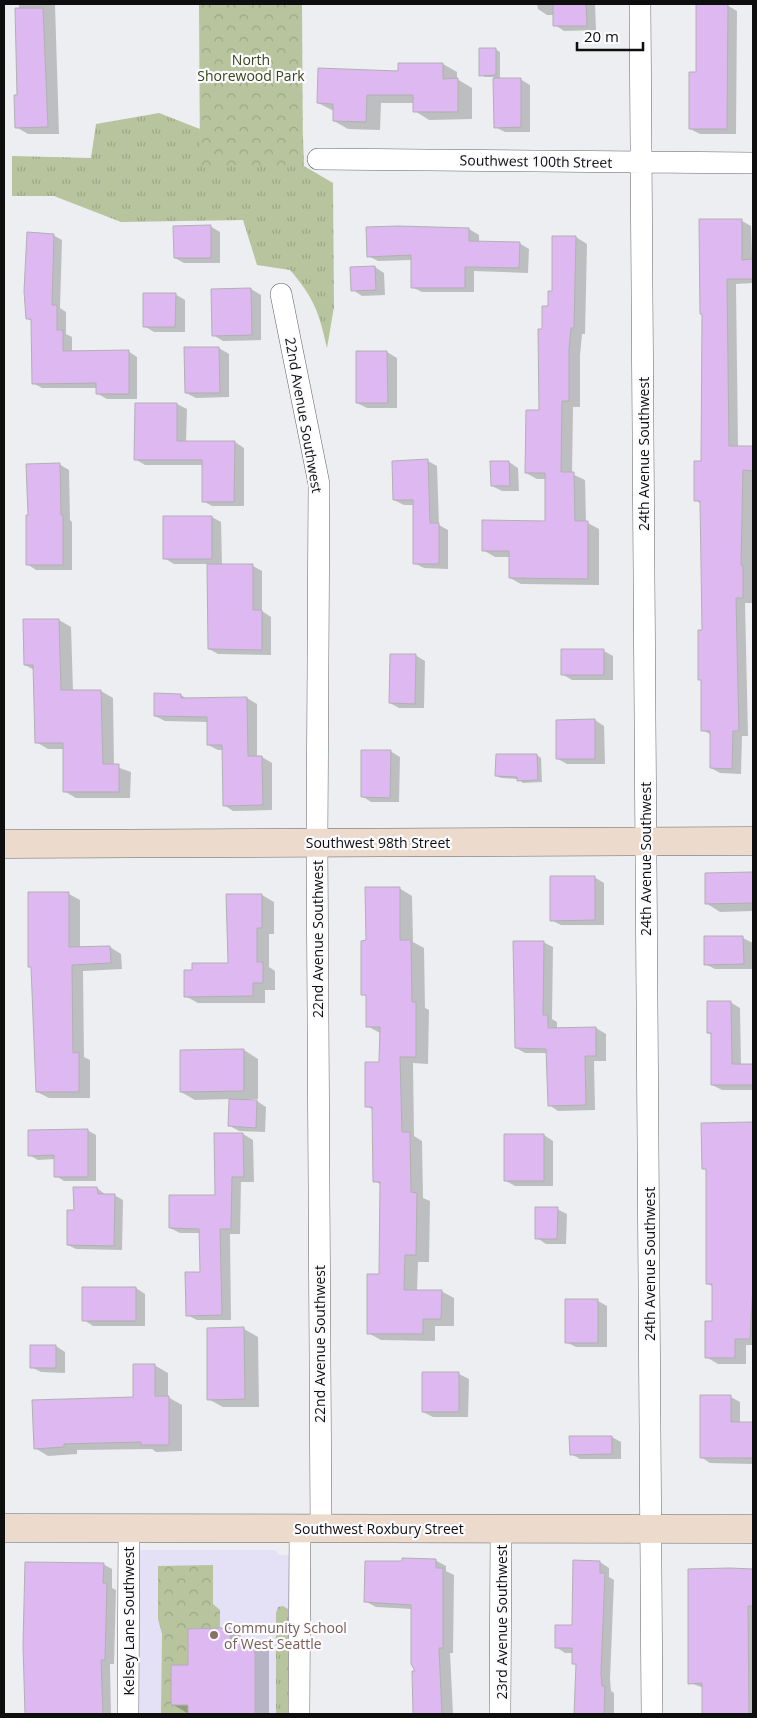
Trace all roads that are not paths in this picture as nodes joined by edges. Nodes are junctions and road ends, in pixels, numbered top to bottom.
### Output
1 (640, 4) edge
2 (318, 159) dead end
3 (641, 162) junction
4 (753, 163) edge
5 (281, 294) dead end
6 (753, 841) edge
7 (645, 842) junction
8 (317, 843) junction
9 (4, 844) edge
10 (129, 1527) junction
11 (4, 1528) edge
12 (310, 1528) junction
13 (501, 1529) junction
14 (753, 1529) edge
15 (651, 1530) junction
16 (128, 1714) edge
17 (299, 1714) edge
18 (500, 1714) edge
19 (652, 1714) edge

1 - 3 street, 24th Avenue Southwest
2 - 3 street, Southwest 100th Street
3 - 4 street, Southwest 100th Street
3 - 7 street, 24th Avenue Southwest
5 - 8 street, 22nd Avenue Southwest
6 - 7 street, Southwest 98th Street
7 - 8 street, Southwest 98th Street
7 - 15 street, 24th Avenue Southwest
8 - 9 street, Southwest 98th Street
8 - 12 street, 22nd Avenue Southwest
10 - 11 street, Southwest Roxbury Street
10 - 12 street, Southwest Roxbury Street
10 - 16 street, Kelsey Lane Southwest
12 - 13 street, Southwest Roxbury Street
12 - 17 street, 22nd Avenue Southwest
13 - 15 street, Southwest Roxbury Street
13 - 18 street, 23rd Avenue Southwest
14 - 15 street, Southwest Roxbury Street
15 - 19 street, 24th Avenue Southwest

